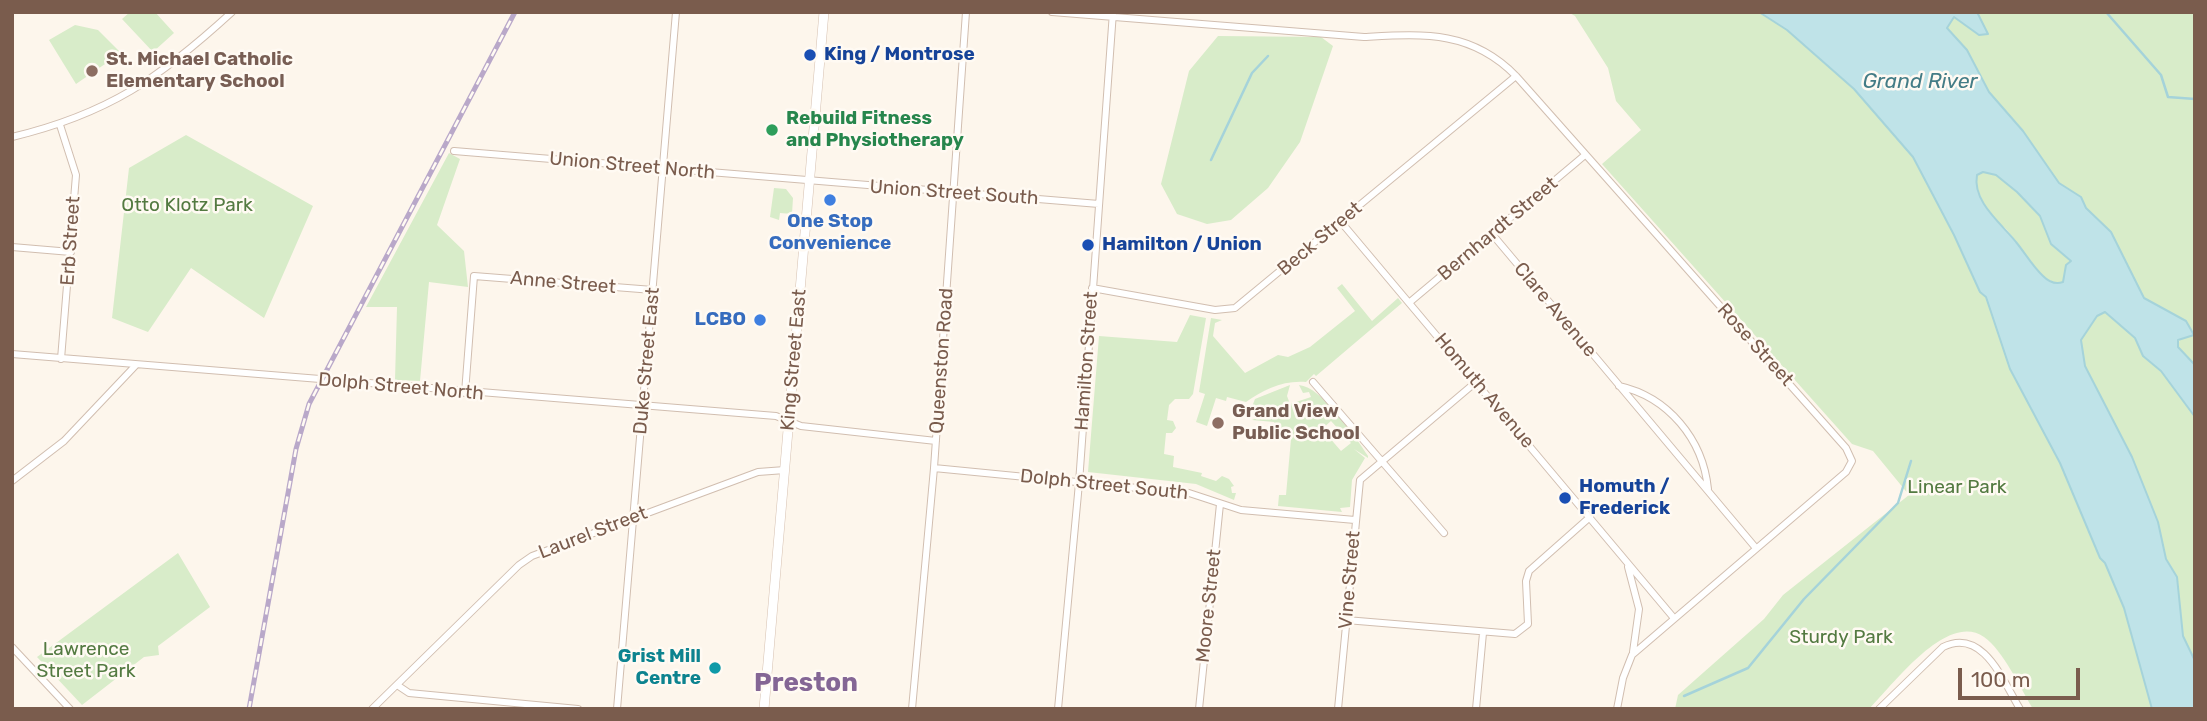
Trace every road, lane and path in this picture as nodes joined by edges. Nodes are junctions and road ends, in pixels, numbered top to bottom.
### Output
1 (232, 12) edge
2 (676, 12) edge
3 (824, 12) edge
4 (967, 12) edge
5 (1052, 12) edge
6 (1113, 15) edge
7 (1516, 76) junction
8 (60, 125) junction
9 (12, 137) edge
10 (454, 151) dead end
11 (1585, 155) junction
12 (663, 170) junction
13 (810, 182) junction
14 (954, 193) junction
15 (1099, 204) junction
16 (1341, 222) junction
17 (1492, 234) junction
18 (12, 247) edge
19 (71, 252) junction
20 (1092, 288) junction
21 (653, 290) junction
22 (1410, 302) junction
23 (12, 354) edge
24 (61, 359) junction
25 (136, 365) junction
26 (1313, 382) dead end
27 (1476, 382) junction
28 (1619, 386) junction
29 (465, 393) junction
30 (643, 404) junction
31 (789, 421) junction
32 (936, 441) junction
33 (1381, 461) junction
34 (934, 468) junction
35 (785, 470) junction
36 (12, 481) edge
37 (1079, 483) junction
38 (1708, 491) junction
39 (1220, 504) junction
40 (634, 517) junction
41 (1590, 517) junction
42 (1355, 520) junction
43 (1444, 533) dead end
44 (1755, 547) junction
45 (1627, 562) junction
46 (1673, 617) junction
47 (1346, 620) junction
48 (1482, 633) junction
49 (12, 647) edge
50 (1632, 655) junction
51 (397, 685) junction
52 (473, 700) junction
53 (70, 709) edge
54 (372, 709) edge
55 (472, 709) edge
56 (578, 709) edge
57 (617, 709) edge
58 (764, 709) edge
59 (912, 709) edge
60 (1058, 709) edge
61 (1199, 709) edge
62 (1338, 709) edge
63 (1476, 709) edge
64 (1617, 709) edge
65 (1879, 709) edge
66 (2020, 709) edge

1 - 8 street
2 - 12 street, Duke Street East
3 - 13 main road, King Street East
4 - 14 street, Queenston Road
5 - 6 street, Rose Street
6 - 7 street, Rose Street
6 - 15 street, Hamilton Street
7 - 11 street, Rose Street
7 - 16 street, Beck Street
8 - 9 street
8 - 19 street, Erb Street
10 - 12 street, Union Street North
11 - 17 street, Bernhardt Street
11 - 44 street, Rose Street
12 - 13 street, Union Street North
12 - 21 street, Duke Street East
13 - 14 street, Union Street South
13 - 31 main road, King Street East
14 - 15 street, Union Street South
14 - 32 street, Queenston Road
15 - 20 street, Hamilton Street
16 - 20 street, Beck Street
16 - 22 street, Homuth Avenue
17 - 22 street, Bernhardt Street
17 - 28 street, Clare Avenue
18 - 19 street
19 - 24 street, Erb Street
20 - 37 street, Hamilton Street
21 - 29 street, Anne Street
21 - 30 street, Duke Street East
22 - 27 street, Homuth Avenue
23 - 24 street, Dolph Street North
24 - 25 street, Dolph Street North
25 - 29 street, Dolph Street North
25 - 36 street
26 - 33 street
27 - 33 street, Vine Street
27 - 41 street, Homuth Avenue
28 - 38 street, Clare Avenue
28 - 38 street, Clare Avenue
29 - 30 street, Dolph Street North
30 - 31 street, Dolph Street North
30 - 40 street, Duke Street East
31 - 32 street
31 - 35 main road, King Street East
32 - 34 street, Queenston Road
33 - 42 street, Vine Street
33 - 43 street
34 - 37 street, Dolph Street South
34 - 59 street, Queenston Road
35 - 40 street, Laurel Street
35 - 58 main road, King Street East
37 - 39 street, Dolph Street South
37 - 60 street, Hamilton Street
38 - 44 street, Clare Avenue
39 - 42 street, Dolph Street South
39 - 61 street, Moore Street
40 - 51 street, Laurel Street
40 - 57 street, Duke Street East
41 - 45 street, Homuth Avenue
41 - 48 street
42 - 47 street, Vine Street
44 - 46 street, Rose Street
45 - 46 street, Homuth Avenue
45 - 50 street, Homuth Avenue
46 - 50 street, Rose Street
47 - 48 street
47 - 62 street, Vine Street
48 - 63 street
49 - 53 street
50 - 64 street, Rose Street
51 - 52 street
51 - 54 street, Laurel Street
52 - 55 street
52 - 56 street
65 - 66 street

